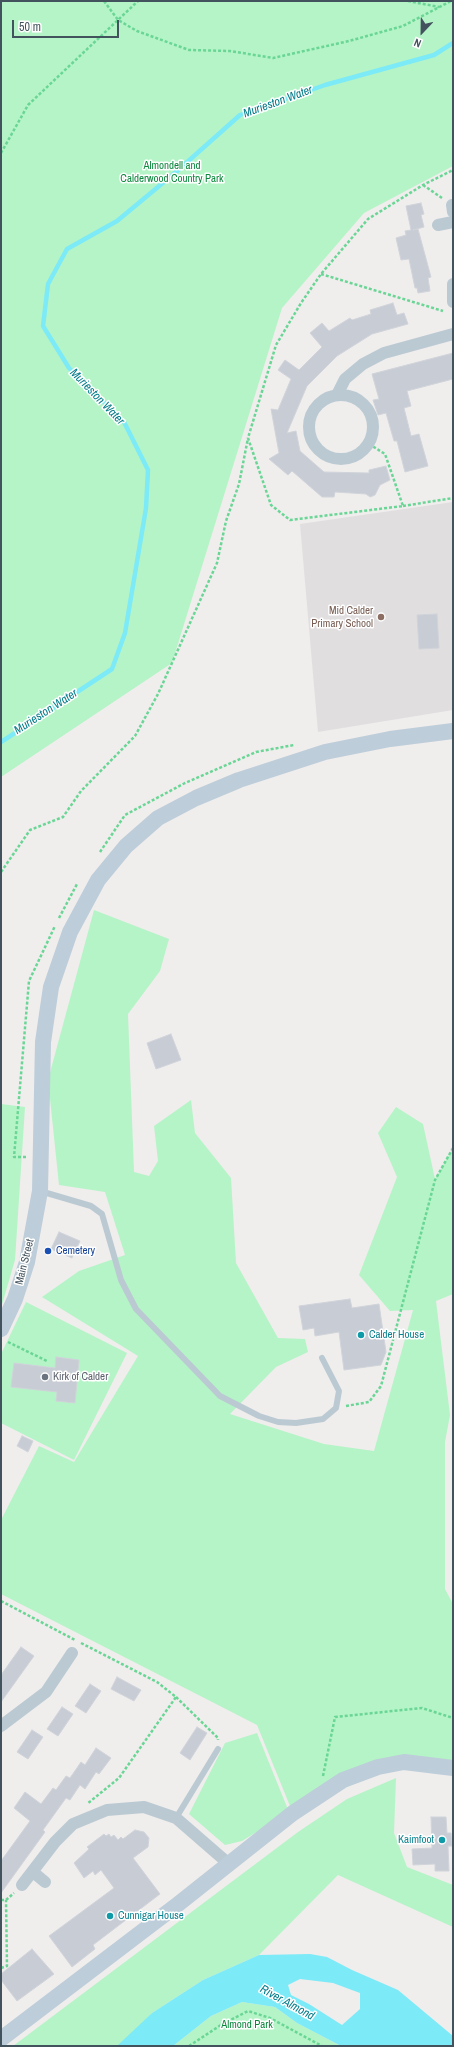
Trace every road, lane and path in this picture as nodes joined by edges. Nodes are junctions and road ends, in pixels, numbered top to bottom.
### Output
1 (104, 1) edge
2 (138, 1) edge
3 (408, 1) edge
4 (451, 1) edge
5 (439, 8) junction
6 (118, 20) junction
7 (1, 153) edge
8 (423, 185) dead end
9 (452, 209) edge
10 (453, 222) edge
11 (438, 225) dead end
12 (321, 274) dead end
13 (453, 284) edge
14 (449, 307) edge
15 (453, 334) edge
16 (337, 395) junction
17 (248, 438) dead end
18 (453, 498) edge
19 (403, 506) dead end
20 (453, 731) edge
21 (302, 744) dead end
22 (96, 858) dead end
23 (1, 872) edge
24 (78, 883) dead end
25 (453, 1148) edge
26 (40, 1158) junction
27 (40, 1191) junction
28 (1, 1329) edge
29 (1, 1345) edge
30 (322, 1358) dead end
31 (47, 1362) dead end
32 (336, 1408) junction
33 (1, 1601) edge
34 (72, 1653) dead end
35 (176, 1697) junction
36 (453, 1718) edge
37 (1, 1726) edge
38 (218, 1749) joint
39 (453, 1768) edge
40 (319, 1796) junction
41 (176, 1818) junction
42 (73, 1824) junction
43 (229, 1864) junction
44 (33, 1872) junction
45 (45, 1882) dead end
46 (22, 1885) dead end
47 (6, 1900) dead end
48 (1, 1968) edge
49 (1, 2039) edge
50 (189, 2046) edge
51 (322, 2046) edge

1 - 6 path
2 - 6 path
3 - 5 path
4 - 5 path
5 - 6 path
6 - 7 path
8 - 9 path
10 - 11 street
12 - 14 path
13 - 14 street
15 - 16 street
16 - 16 street
17 - 23 path
18 - 19 path
20 - 26 street, Main Street
21 - 22 path
24 - 26 path
25 - 32 path
26 - 27 street, Main Street
27 - 28 street, Main Street
27 - 32 lane
29 - 31 path
30 - 32 lane
33 - 35 path
34 - 37 street
35 - 38 path
35 - 42 path
36 - 40 path
38 - 41 lane
39 - 40 street
40 - 43 street
41 - 42 street
41 - 43 street
42 - 44 street
43 - 49 street
44 - 45 street
44 - 46 street
47 - 48 path
50 - 51 path

